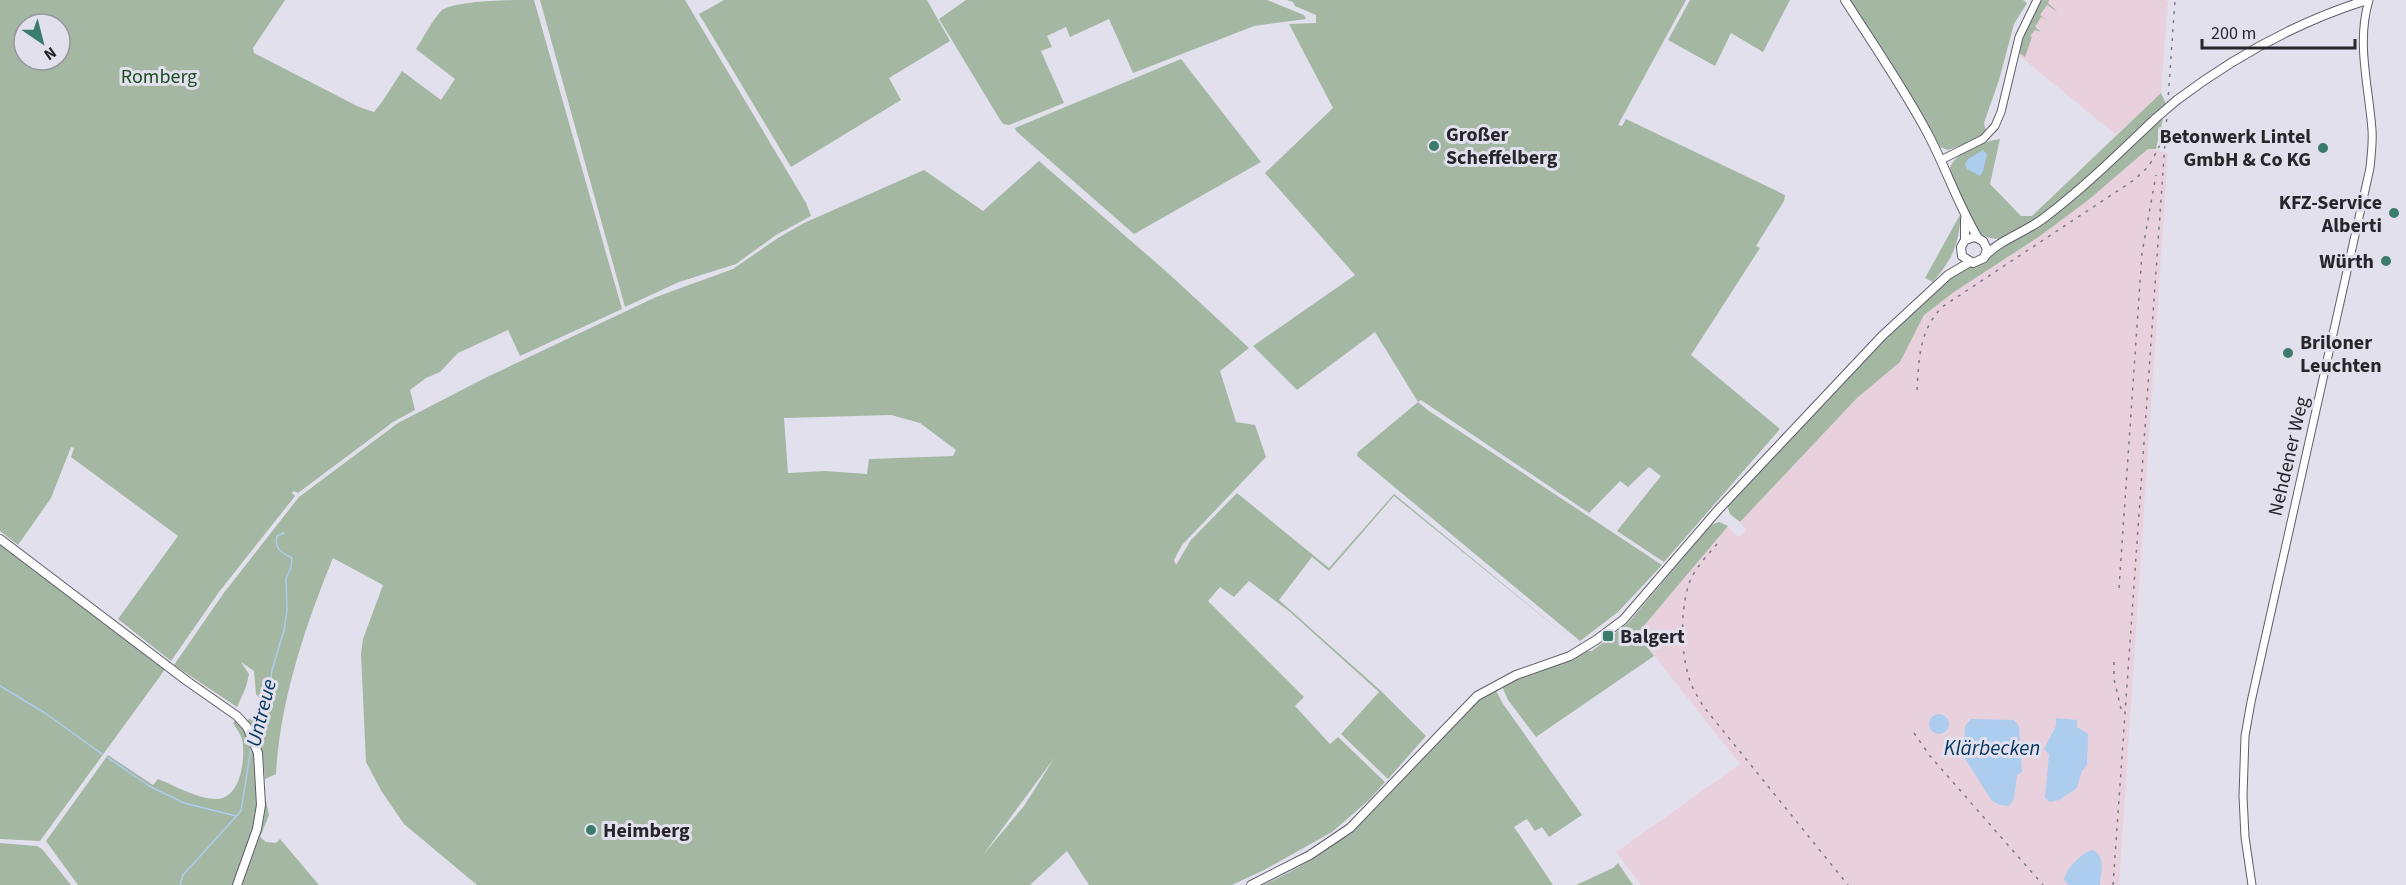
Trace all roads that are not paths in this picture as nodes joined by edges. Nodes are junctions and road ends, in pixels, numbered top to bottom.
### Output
1 (1845, 0) edge
2 (2037, 0) edge
3 (2368, 0) edge
4 (1941, 160) junction
5 (1964, 216) junction
6 (1981, 239) junction
7 (1965, 240) junction
8 (2004, 241) junction
9 (1961, 252) junction
10 (1986, 256) junction
11 (1970, 262) junction
12 (1948, 275) junction
13 (0, 539) edge
14 (237, 885) edge
15 (1251, 885) edge
16 (2252, 885) edge

1 - 4 main road
2 - 4 street
3 - 8 main road, bridge
3 - 16 street, Nehdener Weg
4 - 5 main road
5 - 6 main road
5 - 7 main road
6 - 7 main road
6 - 8 main road
6 - 10 main road
7 - 9 main road
8 - 10 main road
9 - 11 main road
9 - 12 main road
10 - 11 main road
11 - 12 main road
12 - 15 main road
13 - 14 main road

